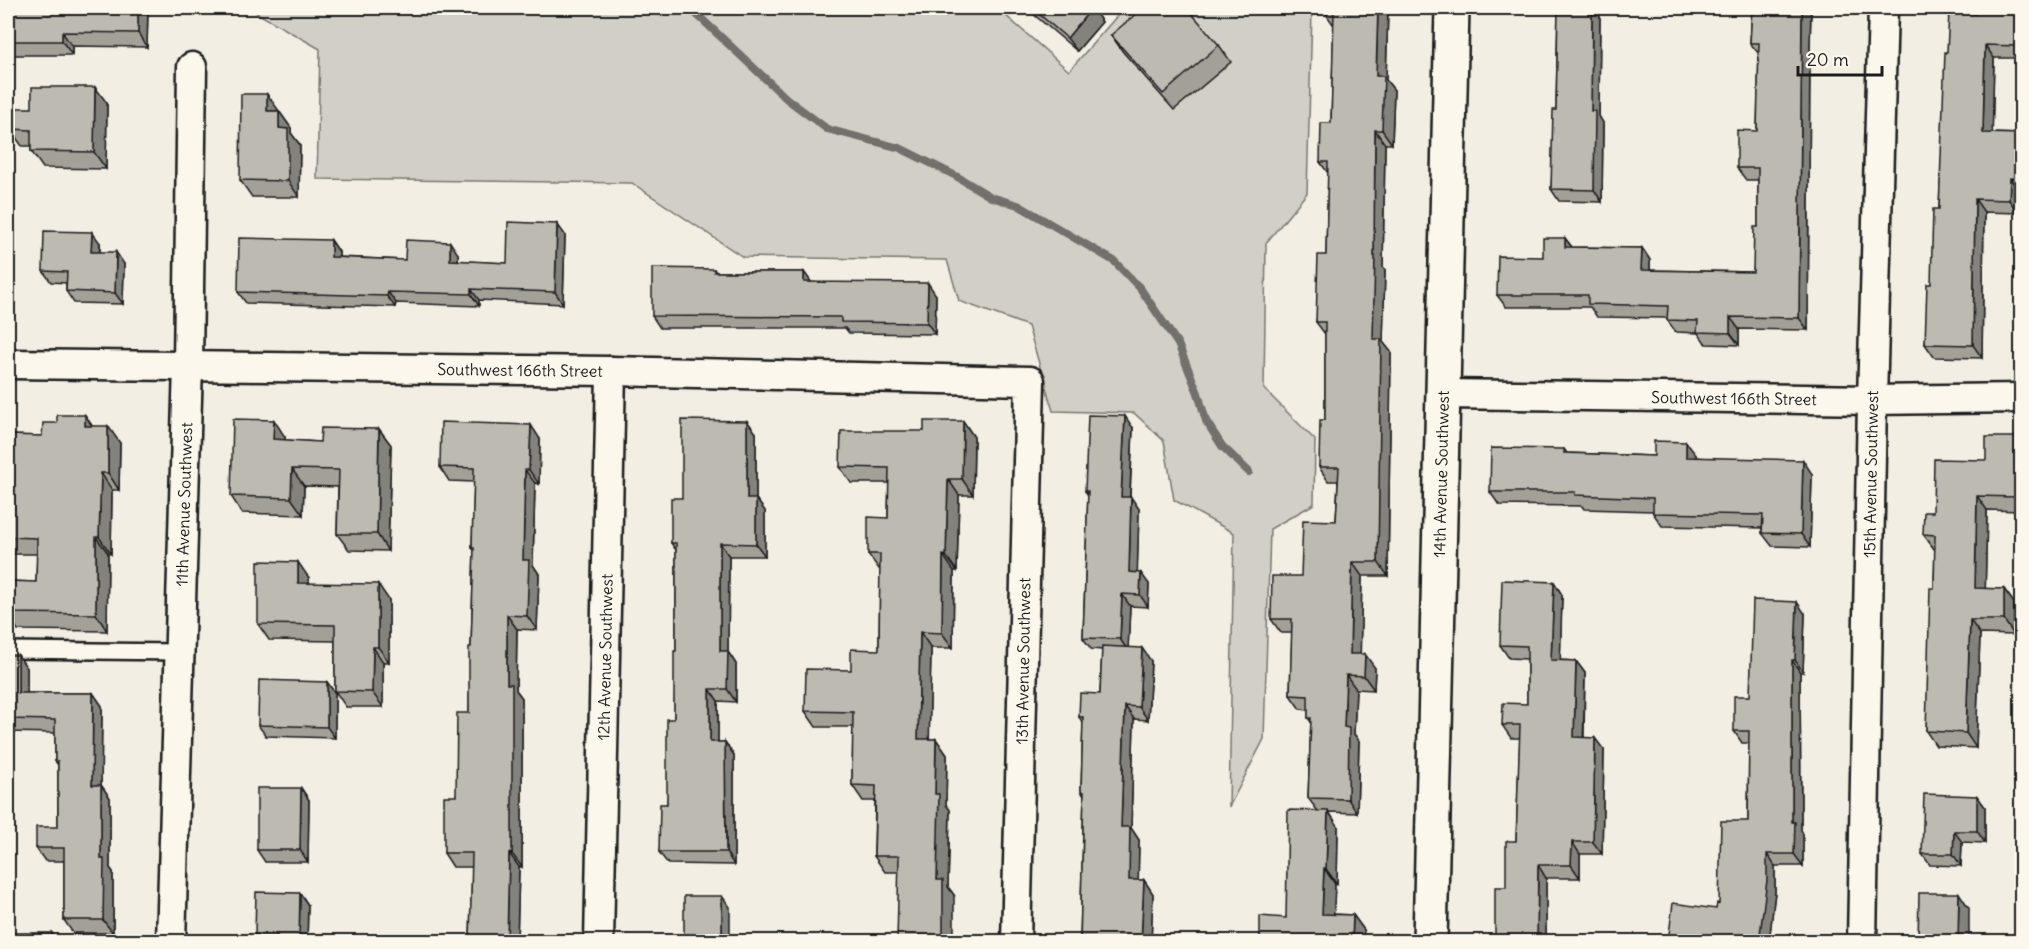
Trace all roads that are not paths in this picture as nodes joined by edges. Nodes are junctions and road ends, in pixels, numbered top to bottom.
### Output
1 (1452, 8) edge
2 (1883, 8) edge
3 (192, 68) dead end
4 (8, 364) edge
5 (188, 365) junction
6 (611, 371) junction
7 (1030, 381) joint
8 (1444, 394) junction
9 (2022, 398) edge
10 (1872, 400) junction
11 (8, 650) edge
12 (179, 652) junction
13 (171, 942) edge
14 (599, 942) edge
15 (1016, 942) edge
16 (1430, 942) edge
17 (1862, 942) edge

1 - 8 street, 14th Avenue Southwest
2 - 10 street, 15th Avenue Southwest
3 - 5 street, 11th Avenue Southwest
4 - 5 street, Southwest 166th Street
5 - 6 street, Southwest 166th Street
5 - 12 street, 11th Avenue Southwest
6 - 7 street, Southwest 166th Street
6 - 14 street, 12th Avenue Southwest
7 - 15 street, 13th Avenue Southwest
8 - 10 street, Southwest 166th Street
8 - 16 street, 14th Avenue Southwest
9 - 10 street, Southwest 166th Street
10 - 17 street, 15th Avenue Southwest
11 - 12 lane
12 - 13 street, 11th Avenue Southwest

